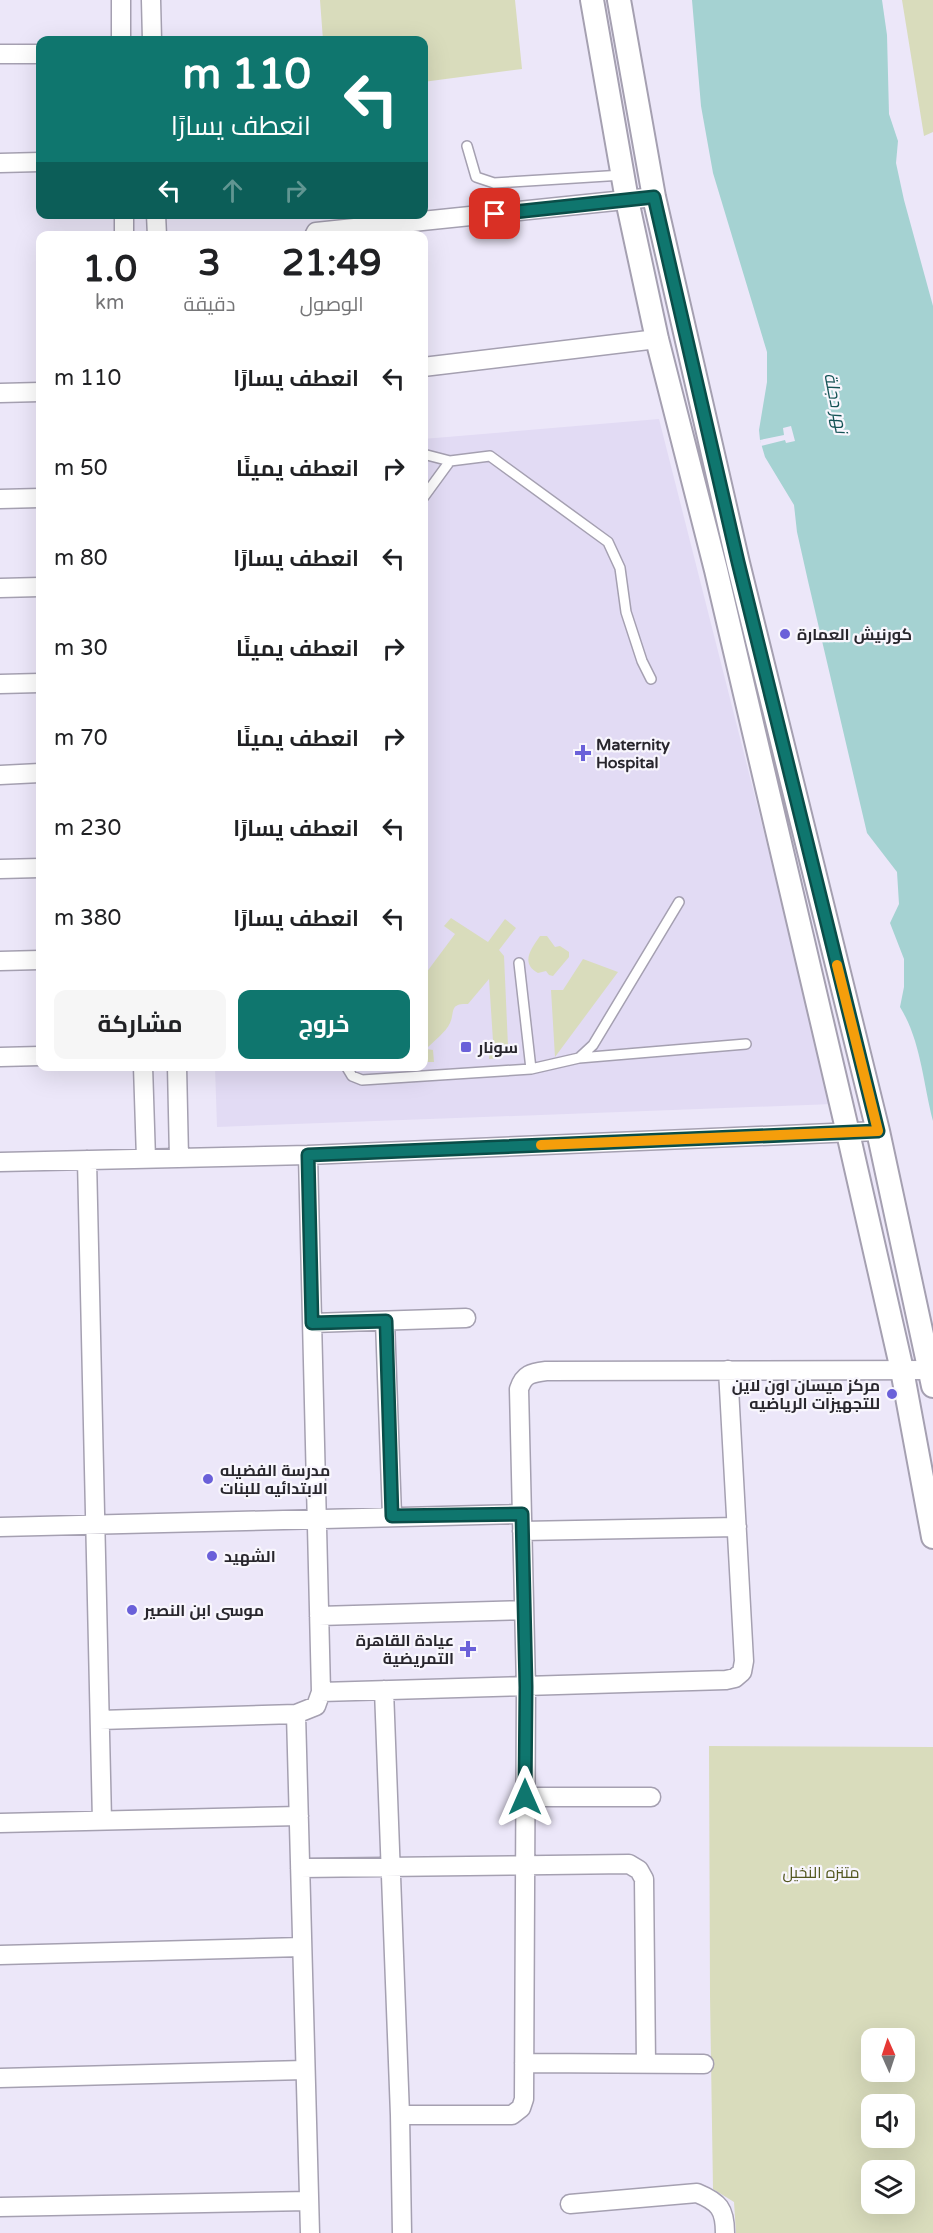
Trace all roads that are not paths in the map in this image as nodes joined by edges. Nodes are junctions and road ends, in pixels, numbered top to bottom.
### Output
1 (121, 0) edge
2 (151, 0) edge
3 (592, 0) edge
4 (619, 0) edge
5 (121, 36) edge
6 (152, 36) edge
7 (0, 54) edge
8 (36, 54) edge
9 (467, 146) dead end
10 (36, 162) edge
11 (0, 163) edge
12 (623, 174) junction
13 (654, 197) junction
14 (627, 200) junction
15 (326, 231) edge
16 (657, 339) junction
17 (428, 366) edge
18 (36, 392) edge
19 (0, 393) edge
20 (428, 455) edge
21 (450, 461) junction
22 (428, 491) edge
23 (36, 498) edge
24 (0, 499) edge
25 (36, 587) edge
26 (0, 588) edge
27 (651, 679) dead end
28 (36, 683) edge
29 (0, 684) edge
30 (36, 773) edge
31 (0, 775) edge
32 (36, 868) edge
33 (0, 869) edge
34 (679, 902) dead end
35 (36, 960) edge
36 (0, 961) edge
37 (519, 963) dead end
38 (746, 1044) dead end
39 (36, 1056) edge
40 (0, 1057) edge
41 (579, 1058) junction
42 (531, 1069) junction
43 (143, 1071) edge
44 (177, 1071) edge
45 (349, 1071) edge
46 (878, 1131) junction
47 (848, 1133) junction
48 (308, 1155) junction
49 (179, 1158) junction
50 (146, 1159) junction
51 (87, 1160) junction
52 (0, 1162) edge
53 (466, 1318) dead end
54 (386, 1321) junction
55 (312, 1323) junction
56 (728, 1370) junction
57 (902, 1370) junction
58 (932, 1378) edge
59 (392, 1516) junction
60 (317, 1519) junction
61 (522, 1523) junction
62 (95, 1524) junction
63 (0, 1527) edge
64 (737, 1527) junction
65 (933, 1537) edge
66 (524, 1610) junction
67 (319, 1616) junction
68 (526, 1687) junction
69 (384, 1690) junction
70 (321, 1692) junction
71 (296, 1714) junction
72 (100, 1720) junction
73 (525, 1797) junction
74 (651, 1797) dead end
75 (299, 1816) junction
76 (102, 1821) junction
77 (0, 1823) edge
78 (525, 1864) junction
79 (391, 1867) junction
80 (300, 1868) junction
81 (302, 1947) junction
82 (0, 1955) edge
83 (524, 2063) junction
84 (646, 2064) junction
85 (704, 2064) dead end
86 (305, 2070) junction
87 (0, 2078) edge
88 (400, 2115) junction
89 (309, 2201) junction
90 (570, 2204) dead end
91 (0, 2207) edge
92 (310, 2233) edge
93 (402, 2233) edge
94 (725, 2233) edge

1 - 5 street
2 - 6 street
3 - 12 street
4 - 13 street
7 - 8 street
9 - 12 lane
10 - 11 street
12 - 14 street
13 - 14 street
13 - 46 street
14 - 15 street
14 - 16 street
16 - 17 street
16 - 47 street
18 - 19 street
20 - 21 lane
21 - 22 lane
21 - 27 lane
23 - 24 street
25 - 26 street
28 - 29 street
30 - 31 street
32 - 33 street
34 - 41 lane
35 - 36 street
37 - 42 lane
38 - 41 lane
39 - 40 street
41 - 42 lane
42 - 45 lane
43 - 50 street
44 - 49 street
46 - 47 street
46 - 58 street
47 - 48 street
47 - 57 street
48 - 49 street
48 - 55 street
49 - 50 street
50 - 51 street
51 - 52 street
51 - 62 street
53 - 54 street
54 - 55 street
54 - 59 street
55 - 60 street
56 - 57 street
56 - 61 street
56 - 64 street
57 - 58 street
57 - 65 street
59 - 60 street
59 - 61 street
60 - 62 street
60 - 67 street
61 - 64 street
61 - 66 street
62 - 63 street
62 - 72 street
64 - 68 street
66 - 67 street
66 - 68 street
67 - 70 street
68 - 69 street
68 - 73 street
69 - 70 street
69 - 79 street
70 - 71 street
71 - 72 street
71 - 75 street
72 - 76 street
73 - 74 street
73 - 78 street
75 - 76 street
75 - 80 street
76 - 77 street
78 - 79 street
78 - 83 street
78 - 84 street
79 - 80 street
79 - 88 street
80 - 81 street
81 - 82 street
81 - 86 street
83 - 84 street
83 - 88 street
84 - 85 street
86 - 87 street
86 - 89 street
88 - 93 street
89 - 91 street
89 - 92 street
90 - 94 street

